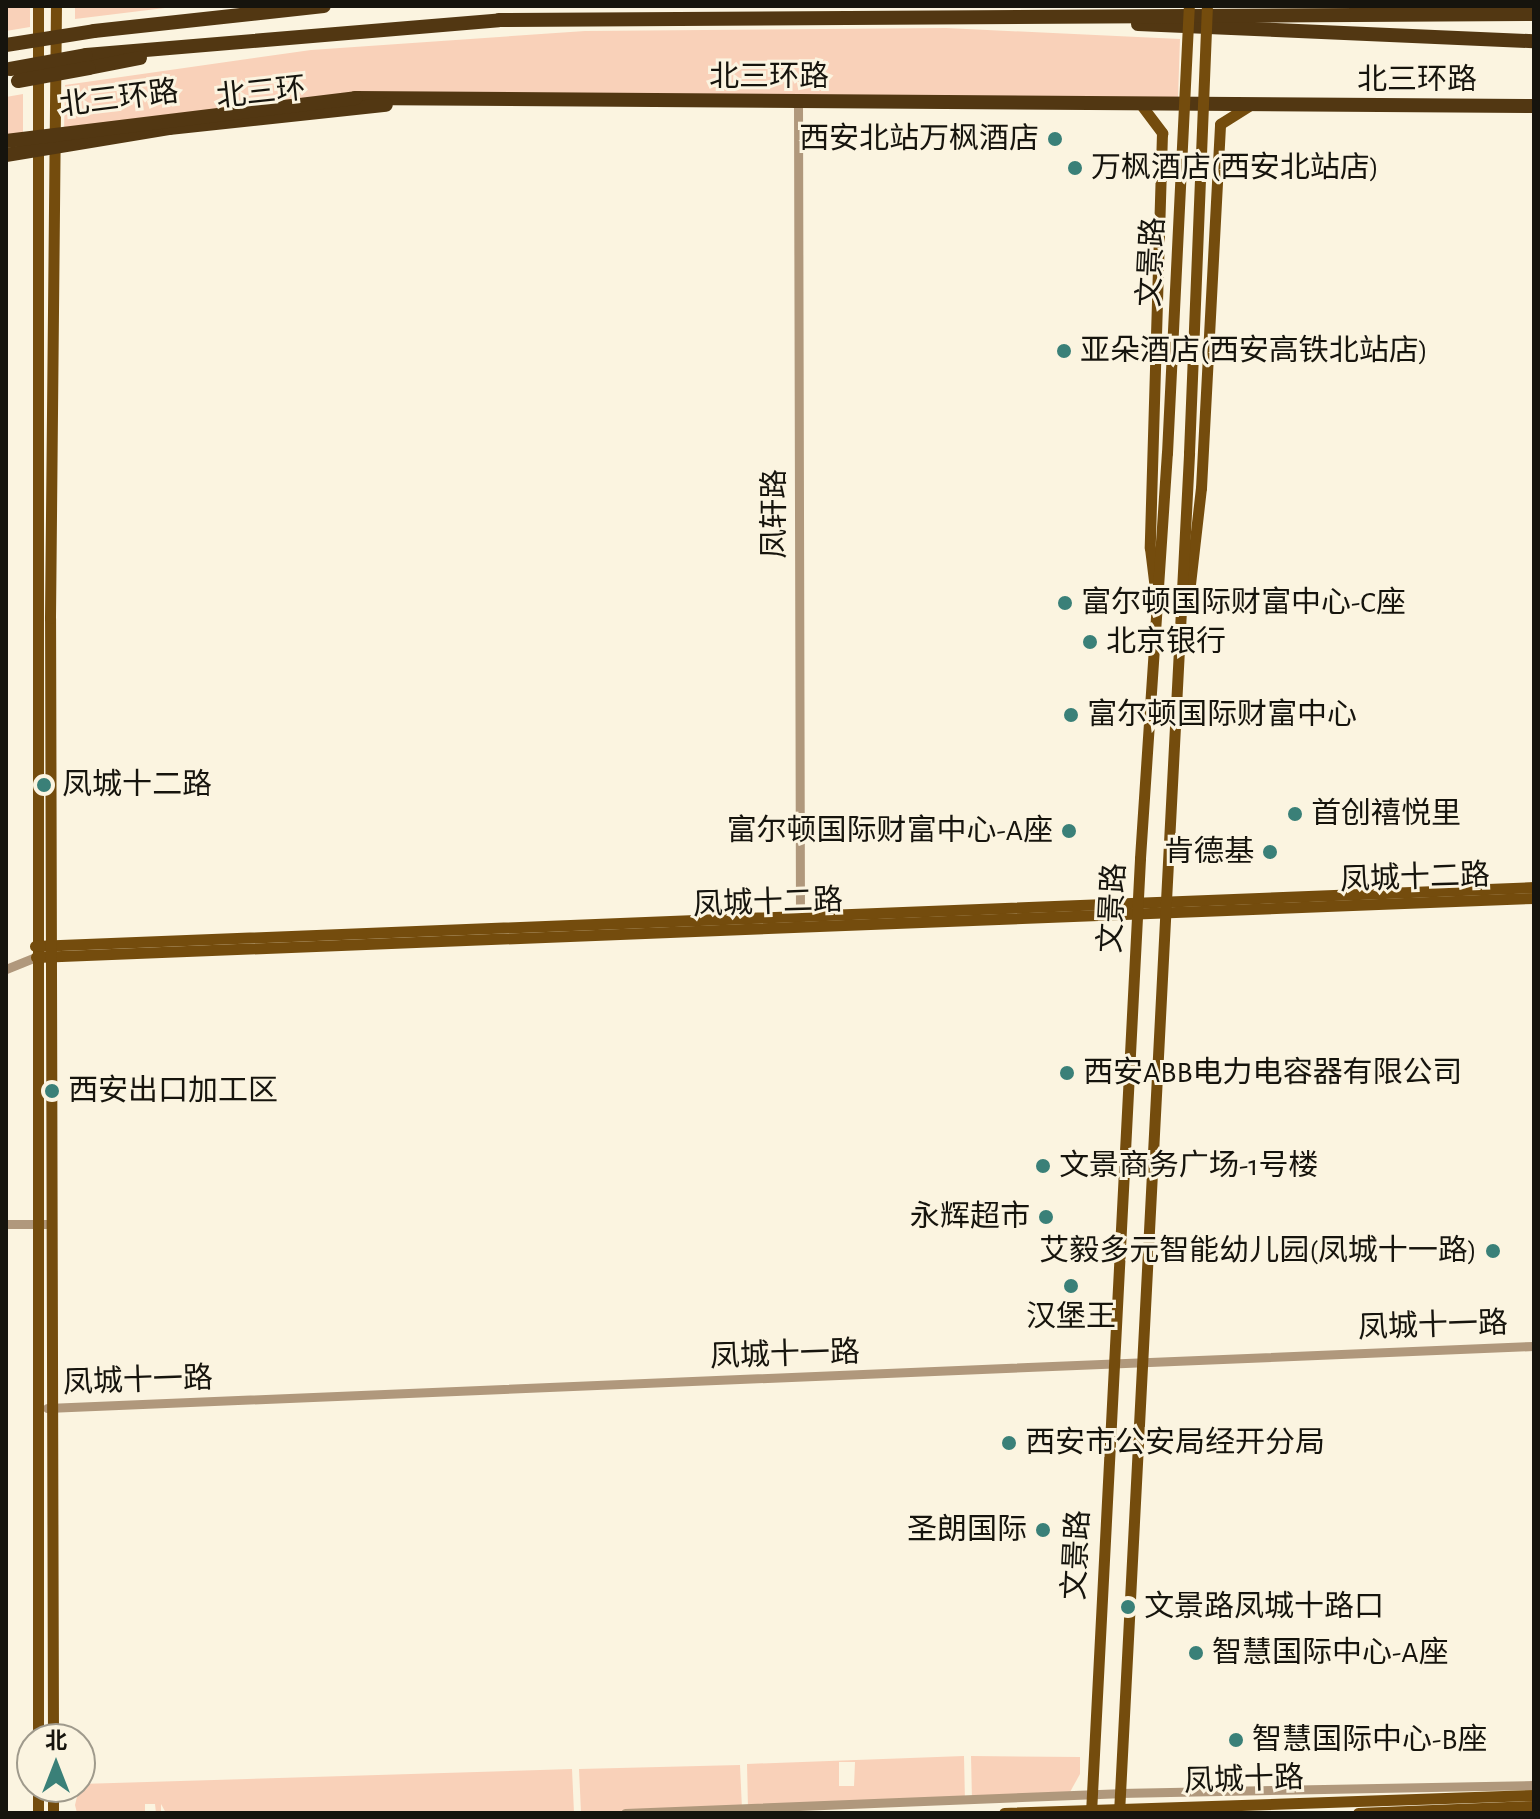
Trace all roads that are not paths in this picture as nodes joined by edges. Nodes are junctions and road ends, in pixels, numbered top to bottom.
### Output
1 (38, 6) edge
2 (56, 6) edge
3 (324, 6) edge
4 (1189, 6) edge
5 (1207, 6) edge
6 (1534, 14) edge
7 (946, 16) junction
8 (1534, 41) edge
9 (6, 45) edge
10 (10, 75) edge
11 (426, 100) junction
12 (798, 103) junction
13 (1250, 105) junction
14 (1142, 106) junction
15 (1534, 106) edge
16 (6, 141) edge
17 (54, 146) junction
18 (38, 149) junction
19 (6, 155) edge
20 (1158, 608) junction
21 (1183, 625) junction
22 (1534, 887) edge
23 (1534, 898) edge
24 (1166, 907) junction
25 (1138, 909) junction
26 (800, 920) junction
27 (53, 951) junction
28 (36, 952) junction
29 (6, 969) edge
30 (6, 1224) edge
31 (38, 1224) junction
32 (52, 1224) junction
33 (1534, 1346) edge
34 (1141, 1363) junction
35 (1112, 1364) junction
36 (52, 1408) junction
37 (39, 1409) junction
38 (38, 1723) edge
39 (53, 1723) edge
40 (1534, 1785) edge
41 (1119, 1793) junction
42 (1088, 1794) junction
43 (1534, 1795) edge
44 (1534, 1806) edge
45 (1118, 1810) edge
46 (1090, 1811) edge
47 (625, 1813) edge
48 (1004, 1813) edge
49 (1358, 1813) edge

1 - 18 main road
2 - 17 main road
3 - 9 highway, bridge
4 - 20 main road, 文景路, bridge
5 - 21 main road, 文景路, bridge
6 - 7 highway
7 - 8 highway
7 - 10 highway, bridge
11 - 12 highway, 北三环路
11 - 16 highway, 北三环路, bridge
11 - 17 highway, 北三环
12 - 14 highway, 北三环路
12 - 26 street, 凤轩路
13 - 14 highway, 北三环路
13 - 15 highway, 北三环路
13 - 21 main road
14 - 20 main road
17 - 18 highway, 北三环
17 - 27 main road
18 - 19 highway, 北三环
18 - 28 main road
20 - 25 main road, 文景路
21 - 24 main road, 文景路
22 - 24 main road, 凤城十二路
23 - 24 main road, 凤城十二路
24 - 25 main road, 凤城十二路
24 - 34 main road, 文景路
25 - 26 main road, 凤城十二路
25 - 35 main road, 文景路
26 - 27 main road, 凤城十二路
27 - 28 main road, 凤城十二路
27 - 32 main road
28 - 29 street, 凤城十二路
28 - 31 main road
30 - 31 street
31 - 32 street
31 - 37 main road
32 - 36 main road
33 - 34 street, 凤城十一路
34 - 35 street, 凤城十一路
34 - 41 main road, 文景路
35 - 36 street, 凤城十一路
35 - 42 main road, 文景路
36 - 37 street, 凤城十一路
36 - 39 main road
37 - 38 main road
40 - 41 street
41 - 42 street
41 - 45 main road, 文景路
42 - 46 main road, 文景路
42 - 47 street
43 - 45 main road, 凤城十路
44 - 49 main road
45 - 46 main road, 凤城十路
46 - 48 main road, 凤城十路

